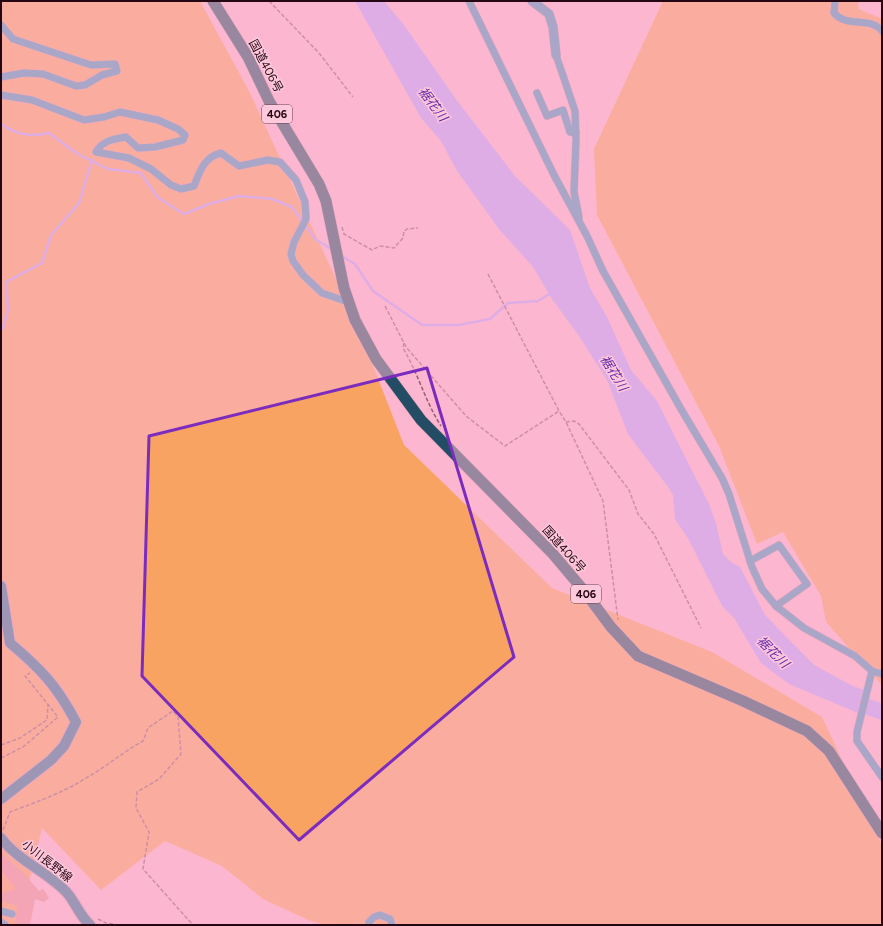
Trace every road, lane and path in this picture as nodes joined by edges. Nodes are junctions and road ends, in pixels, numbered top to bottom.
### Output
1 (213, 1) edge
2 (269, 1) edge
3 (469, 1) edge
4 (532, 1) edge
5 (835, 1) edge
6 (1, 25) edge
7 (882, 31) edge
8 (556, 54) joint
9 (1, 77) edge
10 (537, 93) dead end
11 (1, 95) edge
12 (352, 97) dead end
13 (576, 133) junction
14 (340, 221) dead end
15 (580, 223) junction
16 (418, 228) dead end
17 (488, 274) dead end
18 (348, 302) junction
19 (385, 306) dead end
20 (404, 343) junction
21 (559, 411) junction
22 (566, 422) junction
23 (442, 427) dead end
24 (750, 561) junction
25 (1, 586) edge
26 (776, 606) junction
27 (701, 628) dead end
28 (623, 639) junction
29 (38, 667) junction
30 (871, 674) junction
31 (882, 674) edge
32 (48, 704) junction
33 (1, 745) edge
34 (1, 758) edge
35 (882, 777) edge
36 (1, 799) edge
37 (1, 833) edge
38 (882, 833) edge
39 (1, 838) edge
40 (1, 911) edge
41 (12, 914) dead end
42 (1, 922) edge
43 (5, 925) edge
44 (90, 925) edge
45 (194, 925) edge
46 (369, 925) edge
47 (392, 925) edge

1 - 18 highway, 国道406号 / 406
2 - 12 path
3 - 15 street
4 - 8 street
5 - 7 street
6 - 9 street
8 - 13 street
10 - 13 street
11 - 18 street
13 - 15 street
14 - 16 path
15 - 24 street
17 - 21 path
18 - 28 highway, 国道406号 / 406
19 - 20 path
20 - 21 path
20 - 23 path
21 - 22 path
22 - 27 path
22 - 28 path
24 - 26 street
24 - 26 street
25 - 29 main road
26 - 30 street
28 - 38 highway, 国道406号 / 406
29 - 32 path
29 - 36 main road
30 - 31 street
30 - 35 street
32 - 33 path
32 - 34 path
37 - 45 path
39 - 44 main road, 小川長野線
40 - 41 street
42 - 43 street
46 - 47 street

